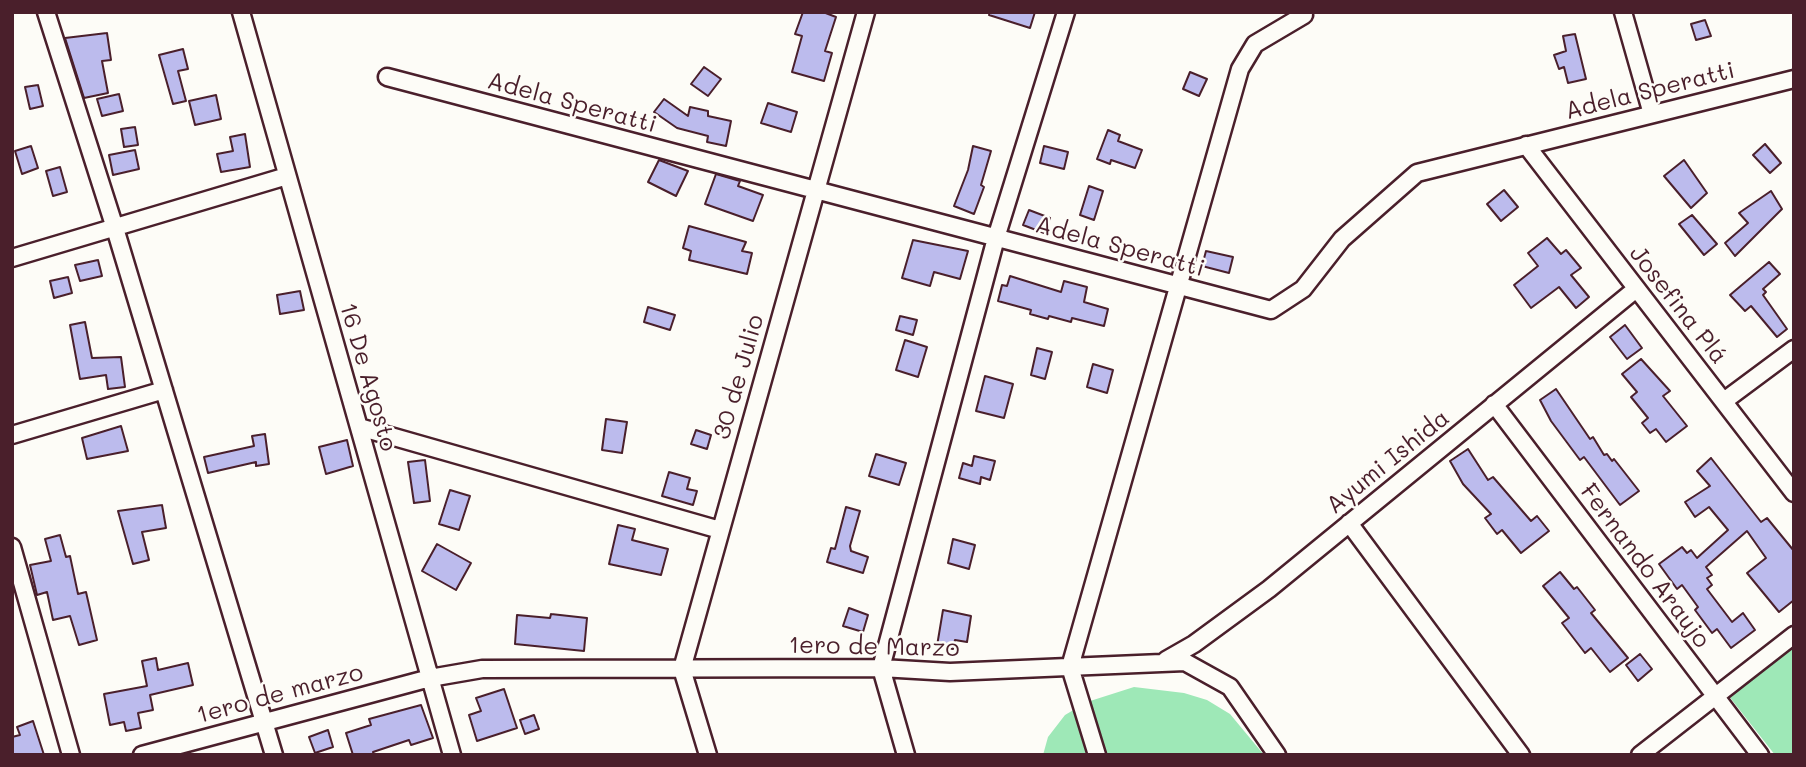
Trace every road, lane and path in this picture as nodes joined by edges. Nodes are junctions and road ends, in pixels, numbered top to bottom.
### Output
1 (46, 12) edge
2 (241, 12) edge
3 (866, 12) edge
4 (1066, 12) edge
5 (1302, 12) edge
6 (1623, 12) edge
7 (387, 78) dead end
8 (1794, 79) edge
9 (1652, 114) junction
10 (1526, 145) junction
11 (287, 176) junction
12 (816, 191) junction
13 (115, 228) junction
14 (996, 238) junction
15 (12, 258) edge
16 (1177, 285) junction
17 (1636, 289) junction
18 (1794, 348) edge
19 (164, 390) junction
20 (1724, 401) junction
21 (1494, 404) junction
22 (359, 427) junction
23 (12, 435) edge
24 (1794, 494) edge
25 (1349, 523) junction
26 (720, 530) junction
27 (12, 547) edge
28 (1794, 635) edge
29 (1162, 663) junction
30 (1070, 667) junction
31 (881, 668) junction
32 (682, 669) junction
33 (430, 677) junction
34 (1714, 695) junction
35 (264, 720) junction
36 (71, 755) edge
37 (142, 755) edge
38 (274, 755) edge
39 (452, 755) edge
40 (708, 755) edge
41 (906, 755) edge
42 (1097, 755) edge
43 (1277, 755) edge
44 (1521, 755) edge
45 (1640, 755) edge
46 (1760, 755) edge

1 - 13 street
2 - 11 street, 16 De Agosto
3 - 12 street, 30 de Julio
4 - 14 street
5 - 16 street
6 - 9 street
7 - 12 street, Adela Speratti
8 - 9 street, Adela Speratti
9 - 10 street, Adela Speratti
10 - 16 street, Adela Speratti
10 - 17 street, Josefina Plá
11 - 13 street
11 - 22 street, 16 De Agosto
12 - 14 street, Adela Speratti
12 - 26 street, 30 de Julio
13 - 15 street
13 - 19 street
14 - 16 street, Adela Speratti
14 - 31 street
16 - 30 street
17 - 20 street, Josefina Plá
17 - 21 street, Ayumi Ishida
18 - 20 street
19 - 23 street
19 - 35 street
20 - 24 street, Josefina Plá
21 - 25 street, Ayumi Ishida
21 - 34 street, Fernando Araujo
22 - 26 street
22 - 33 street, 16 De Agosto
25 - 29 street, Ayumi Ishida
25 - 44 street
26 - 32 street, 30 de Julio
27 - 36 street
28 - 34 street
29 - 30 street, 1ero de Marzo
29 - 43 street, 1ero de Marzo
30 - 31 street, 1ero de Marzo
30 - 42 street
31 - 32 street, 1ero de Marzo
31 - 41 street
32 - 33 street, 1ero de Marzo
32 - 40 street
33 - 35 street, 1ero de marzo
33 - 39 street, 16 De Agosto
34 - 45 street
34 - 46 street, Fernando Araujo
35 - 37 street, 1ero de marzo
35 - 38 street

